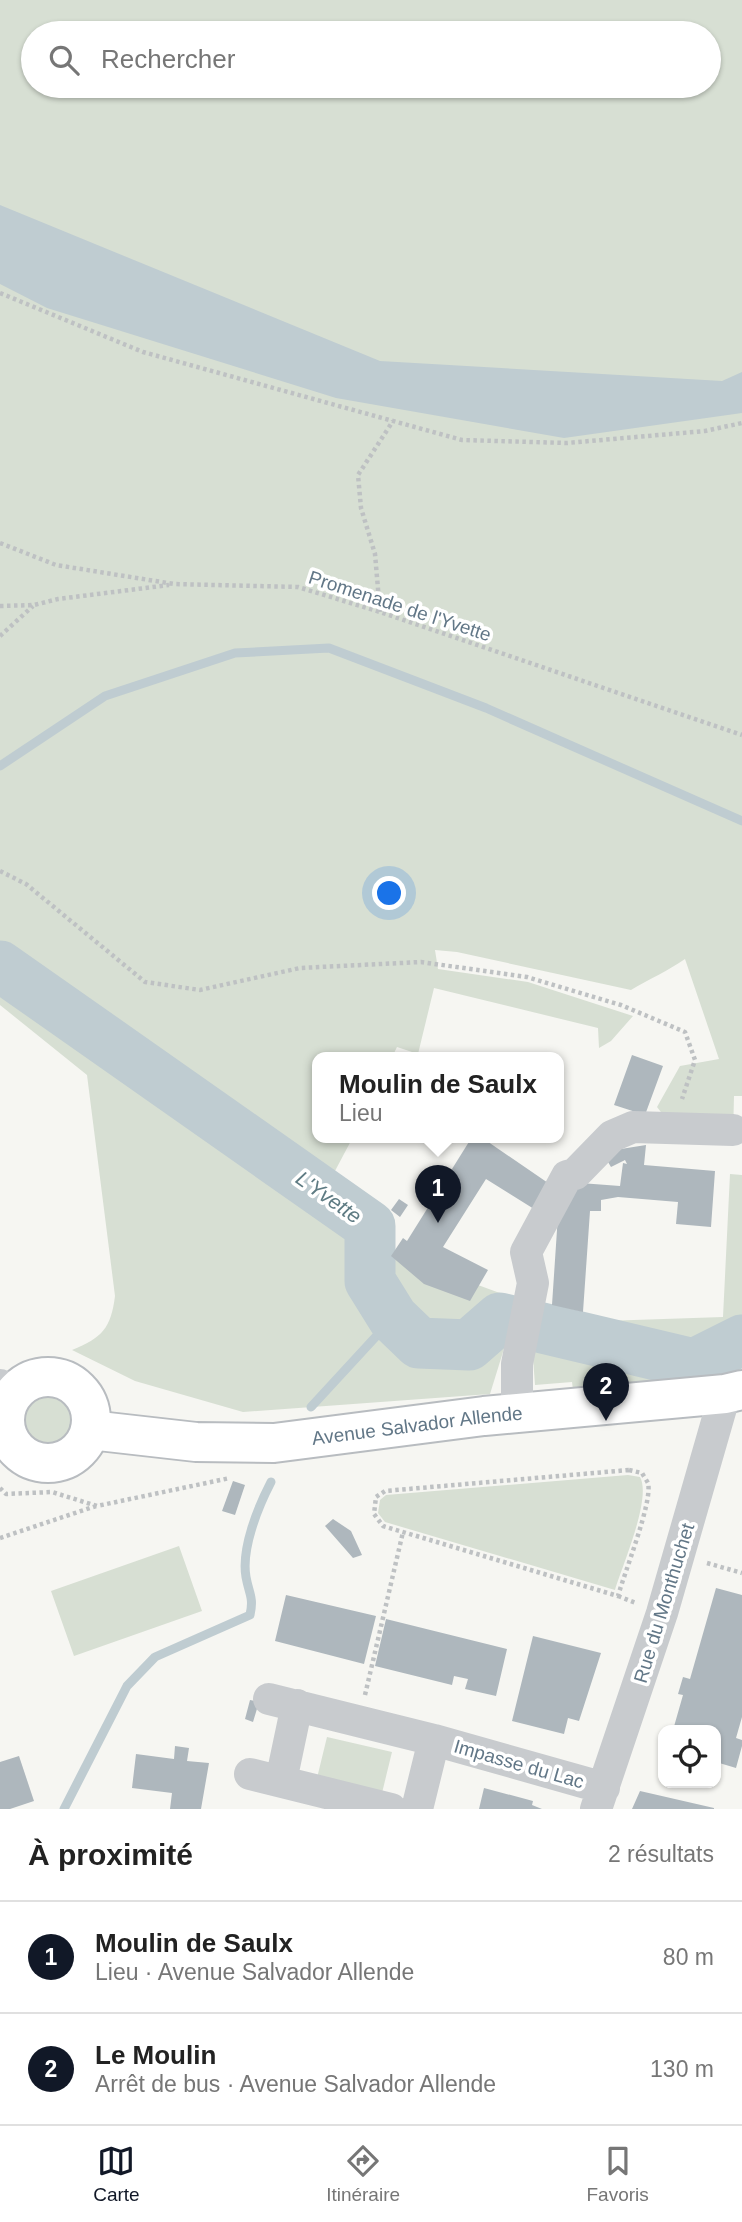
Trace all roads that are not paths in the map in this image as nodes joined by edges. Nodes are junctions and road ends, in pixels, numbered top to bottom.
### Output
1 (733, 1130) dead end
2 (733, 1392) edge
3 (4, 1393) edge
4 (517, 1413) junction
5 (90, 1430) junction
6 (13, 1466) edge
7 (434, 1740) junction
8 (250, 1774) dead end
9 (281, 1781) junction
10 (600, 1798) edge
11 (391, 1809) edge
12 (417, 1809) edge

1 - 4 street
2 - 4 main road, Avenue Salvador Allende
2 - 10 street, Rue du Monthuchet
3 - 5 main road
3 - 6 main road
4 - 5 main road, Avenue Salvador Allende
5 - 6 main road
7 - 9 street, Impasse du Lac
7 - 10 street, Impasse du Lac
7 - 12 street, Impasse du Lac
8 - 9 street
9 - 11 street

